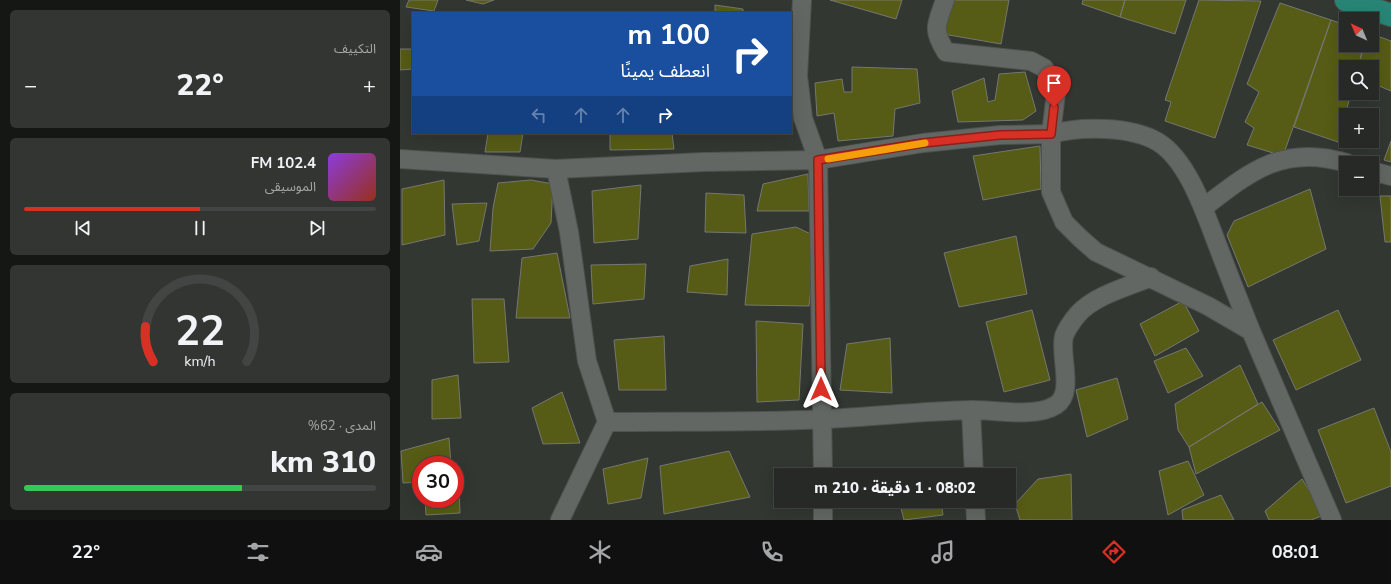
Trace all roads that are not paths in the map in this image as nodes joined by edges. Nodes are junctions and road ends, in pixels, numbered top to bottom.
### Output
1 (802, 0) edge
2 (945, 0) edge
3 (1346, 0) edge
4 (1391, 15) edge
5 (1051, 134) junction
6 (400, 159) edge
7 (818, 160) junction
8 (1339, 161) edge
9 (556, 169) junction
10 (1379, 173) edge
11 (1391, 176) edge
12 (1203, 208) junction
13 (1151, 277) junction
14 (1251, 331) junction
15 (971, 410) junction
16 (822, 420) junction
17 (607, 422) junction
18 (822, 468) edge
19 (974, 468) edge
20 (823, 508) edge
21 (975, 508) edge
22 (560, 520) edge
23 (823, 520) edge
24 (976, 520) edge
25 (1332, 520) edge

1 - 7 street
2 - 5 street
3 - 4 main road
5 - 7 street
5 - 12 street
5 - 13 street
6 - 9 street
7 - 9 street
7 - 16 street
8 - 12 street
9 - 17 street
10 - 11 street
12 - 14 street
13 - 14 street
13 - 15 street
14 - 25 street
15 - 16 street
15 - 19 street
16 - 17 street
16 - 18 street
17 - 22 street
20 - 23 street
21 - 24 street

